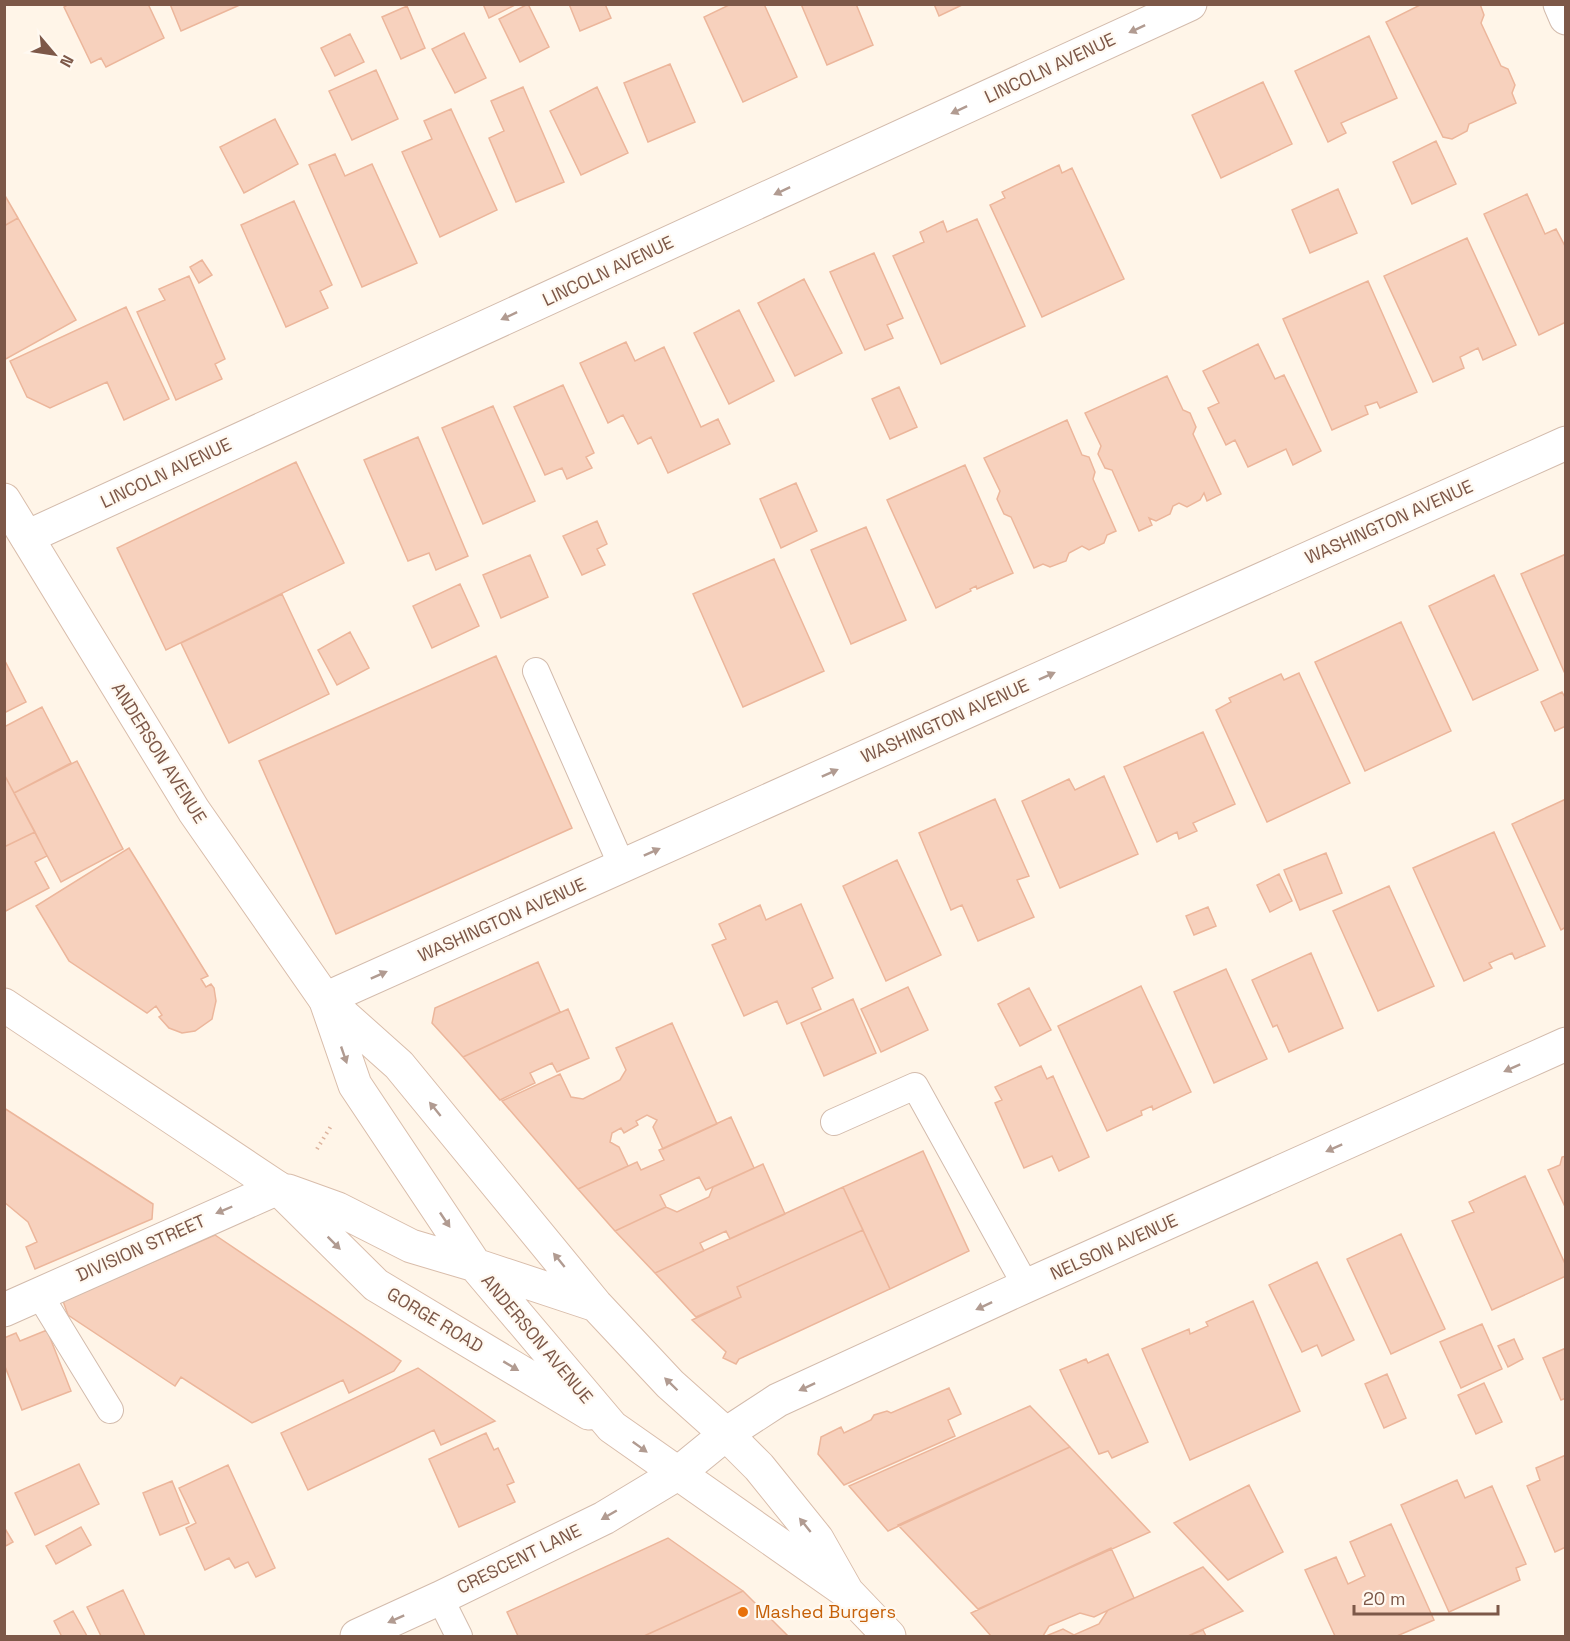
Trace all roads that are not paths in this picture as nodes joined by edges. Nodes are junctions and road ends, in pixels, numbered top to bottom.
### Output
1 (1190, 4) edge
2 (1560, 4) edge
3 (1566, 18) edge
4 (1566, 443) edge
5 (13, 519) edge
6 (536, 671) dead end
7 (622, 866) junction
8 (325, 999) junction
9 (4, 1005) edge
10 (1566, 1044) edge
11 (834, 1122) dead end
12 (278, 1188) junction
13 (475, 1264) junction
14 (1026, 1286) junction
15 (39, 1294) junction
16 (596, 1305) junction
17 (4, 1310) edge
18 (110, 1410) dead end
19 (612, 1427) junction
20 (726, 1434) junction
21 (677, 1474) junction
22 (847, 1592) junction
23 (440, 1598) junction
24 (357, 1636) edge
25 (459, 1636) edge
26 (889, 1636) edge

1 -> 5 street, LINCOLN AVENUE
2 - 3 street
7 -> 4 street, WASHINGTON AVENUE
5 - 8 street, ANDERSON AVENUE
6 - 7 lane
8 -> 7 street, WASHINGTON AVENUE
8 -> 13 street, ANDERSON AVENUE
16 -> 8 street, ANDERSON AVENUE
9 - 12 street, GORGE ROAD
10 -> 14 street, NELSON AVENUE
11 - 14 lane
12 - 13 street, GORGE ROAD
12 -> 15 street, DIVISION STREET
12 -> 19 street, GORGE ROAD
13 - 16 street, GORGE ROAD
13 - 19 street, ANDERSON AVENUE
14 -> 20 street, NELSON AVENUE
15 - 17 street, DIVISION STREET
15 - 18 lane
20 -> 16 street, ANDERSON AVENUE
19 -> 21 street, ANDERSON AVENUE
20 - 21 street, NELSON AVENUE
22 -> 20 street, ANDERSON AVENUE
21 - 22 street, ANDERSON AVENUE
21 -> 23 street, CRESCENT LANE
22 - 26 street, ANDERSON AVENUE
23 -> 24 street, CRESCENT LANE
23 - 25 lane

